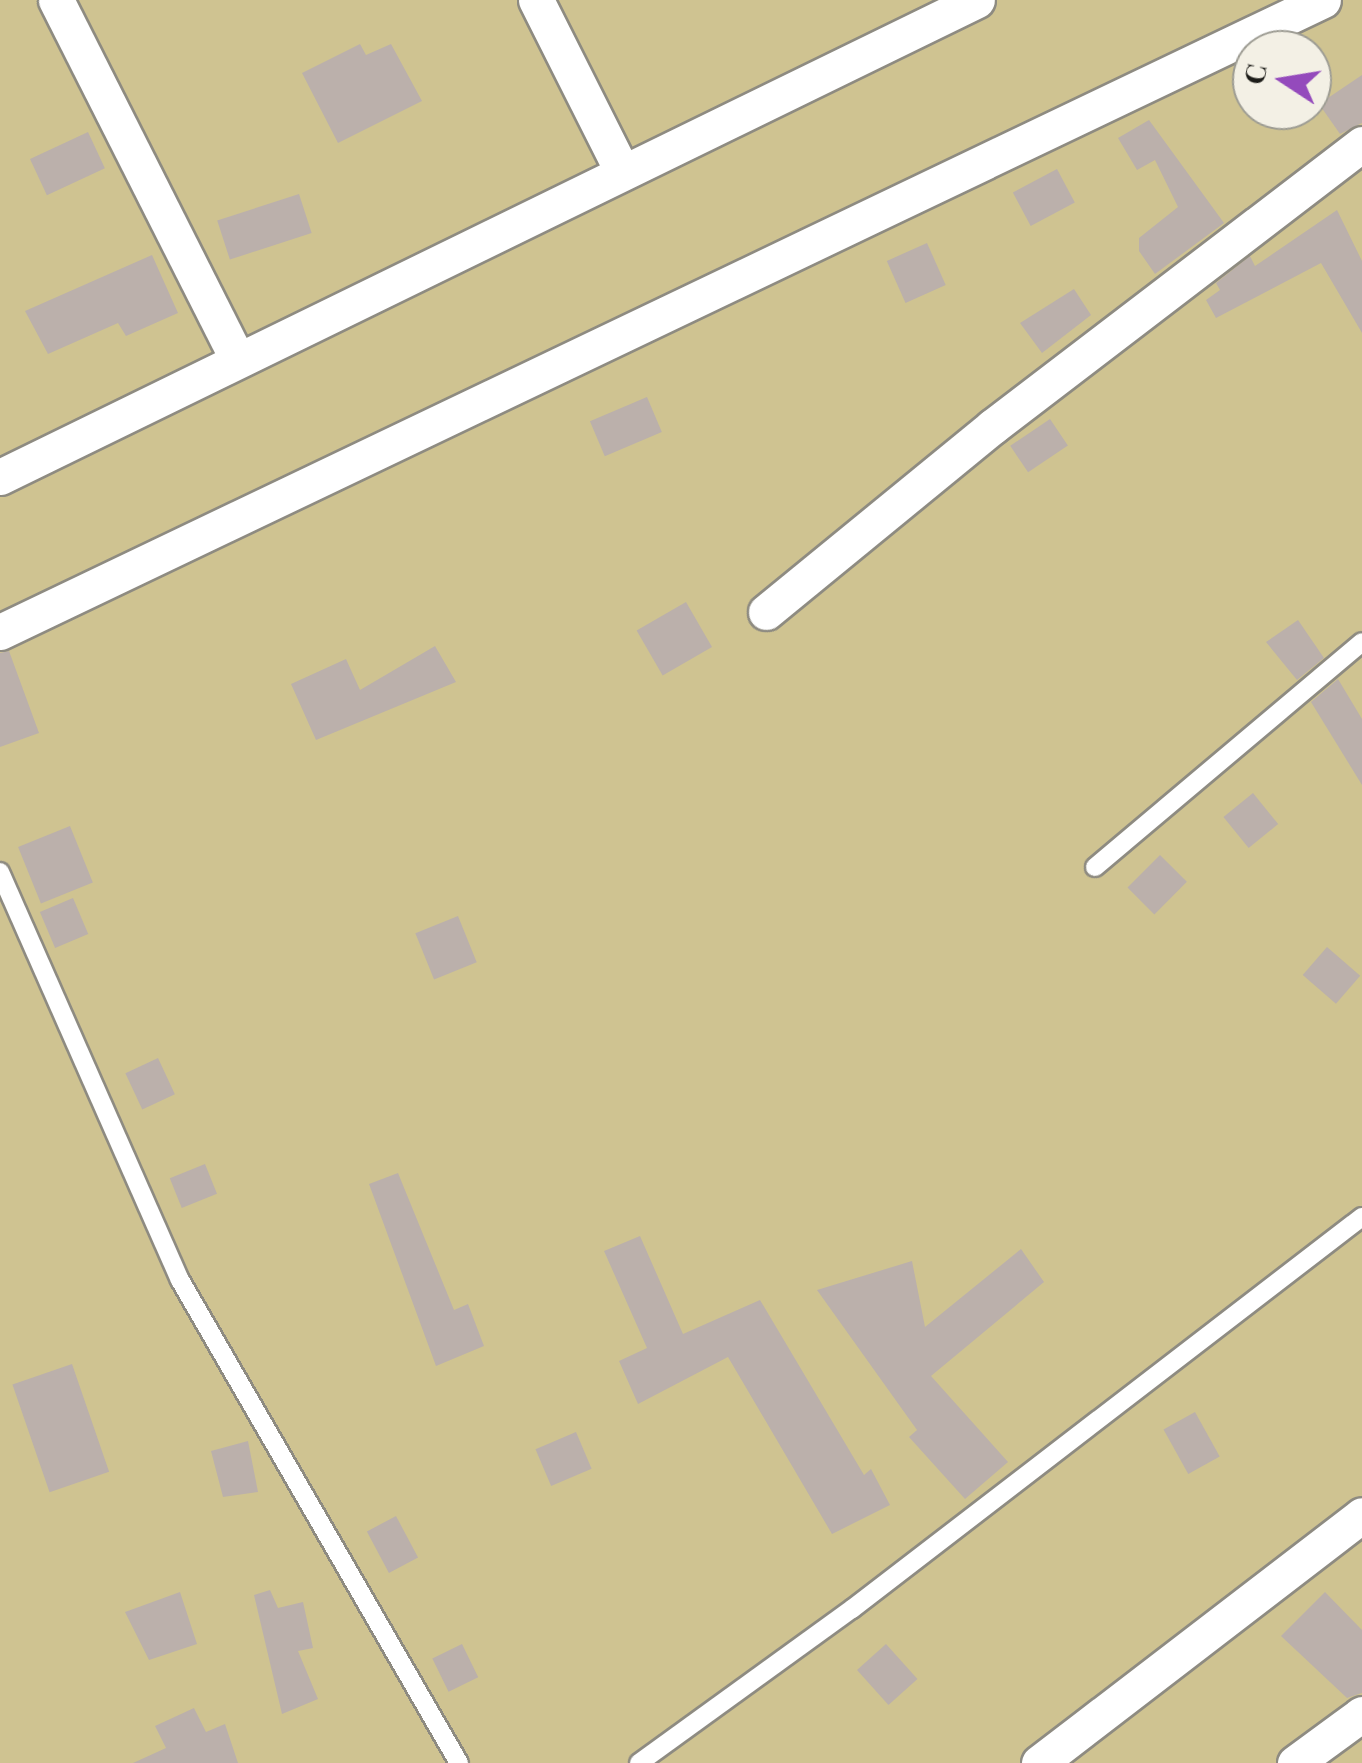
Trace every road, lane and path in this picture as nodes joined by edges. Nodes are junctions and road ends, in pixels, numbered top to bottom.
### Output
1 (56, 0) edge
2 (536, 0) edge
3 (978, 0) edge
4 (1323, 0) edge
5 (1362, 144) edge
6 (622, 171) junction
7 (236, 359) junction
8 (0, 477) edge
9 (766, 612) dead end
10 (0, 632) edge
11 (1362, 642) edge
12 (1095, 866) dead end
13 (0, 872) edge
14 (1362, 1217) edge
15 (1362, 1515) edge
16 (1362, 1714) edge
17 (459, 1763) edge
18 (639, 1763) edge
19 (1039, 1763) edge
20 (1294, 1763) edge

1 - 7 street
2 - 6 street
3 - 6 street
4 - 10 street
5 - 9 street
6 - 7 street
7 - 8 street
11 - 12 lane
13 - 17 lane
14 - 18 lane
15 - 19 street
16 - 20 street

